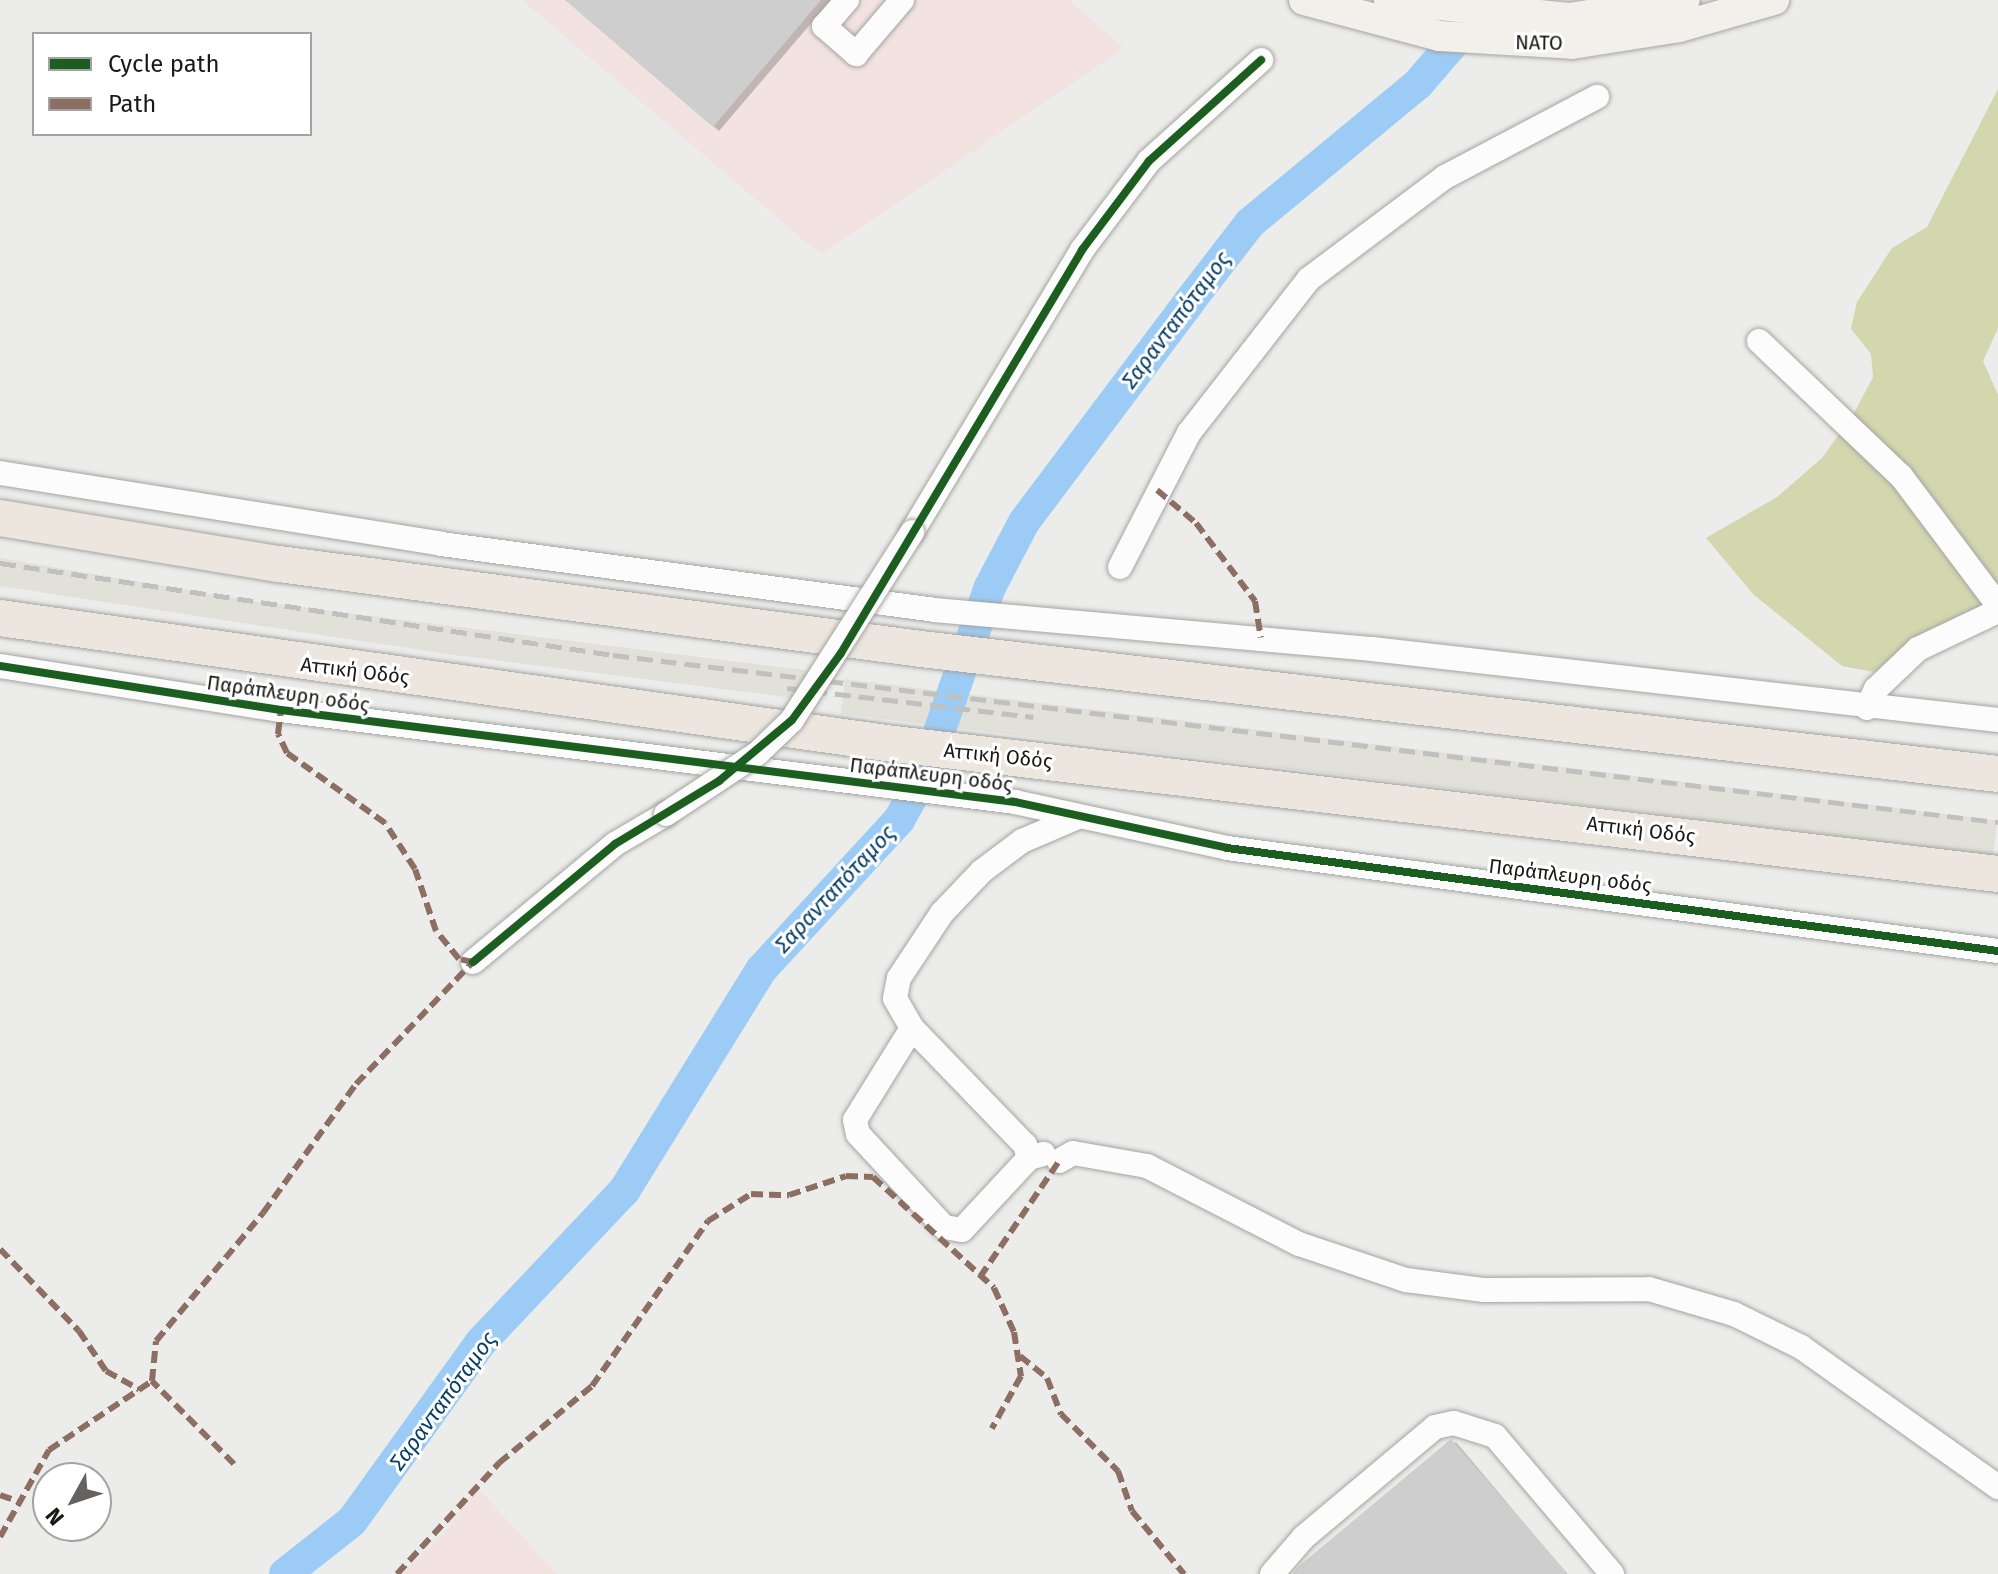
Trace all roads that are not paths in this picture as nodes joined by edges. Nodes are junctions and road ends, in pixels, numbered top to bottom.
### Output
1 (847, 0) edge
2 (902, 0) edge
3 (1304, 0) edge
4 (1685, 0) edge
5 (1774, 0) edge
6 (1383, 12) edge
7 (1571, 31) junction
8 (1261, 60) dead end
9 (1597, 97) dead end
10 (1759, 341) dead end
11 (0, 473) edge
12 (0, 518) edge
13 (1120, 567) dead end
14 (1998, 608) edge
15 (0, 618) edge
16 (0, 666) edge
17 (1867, 708) junction
18 (1998, 720) edge
19 (1998, 774) edge
20 (1078, 817) junction
21 (1998, 874) edge
22 (1998, 951) edge
23 (473, 962) dead end
24 (912, 1028) junction
25 (1029, 1158) junction
26 (1998, 1487) edge
27 (1272, 1574) edge
28 (1612, 1574) edge

1 - 2 street
3 - 6 main road, ΝΑΤΟ
4 - 7 main road, ΝΑΤΟ
5 - 7 main road, ΝΑΤΟ
6 - 7 main road, ΝΑΤΟ
8 - 23 street, bridge
9 - 13 street
10 - 14 street
11 - 17 street
12 - 19 highway
14 - 17 street
15 - 21 highway, Αττική Οδός
16 - 20 street, Παράπλευρη οδός
17 - 18 street
20 - 22 street, Παράπλευρη οδός
20 - 24 street
24 - 25 street
24 - 25 street
25 - 26 street
27 - 28 street

